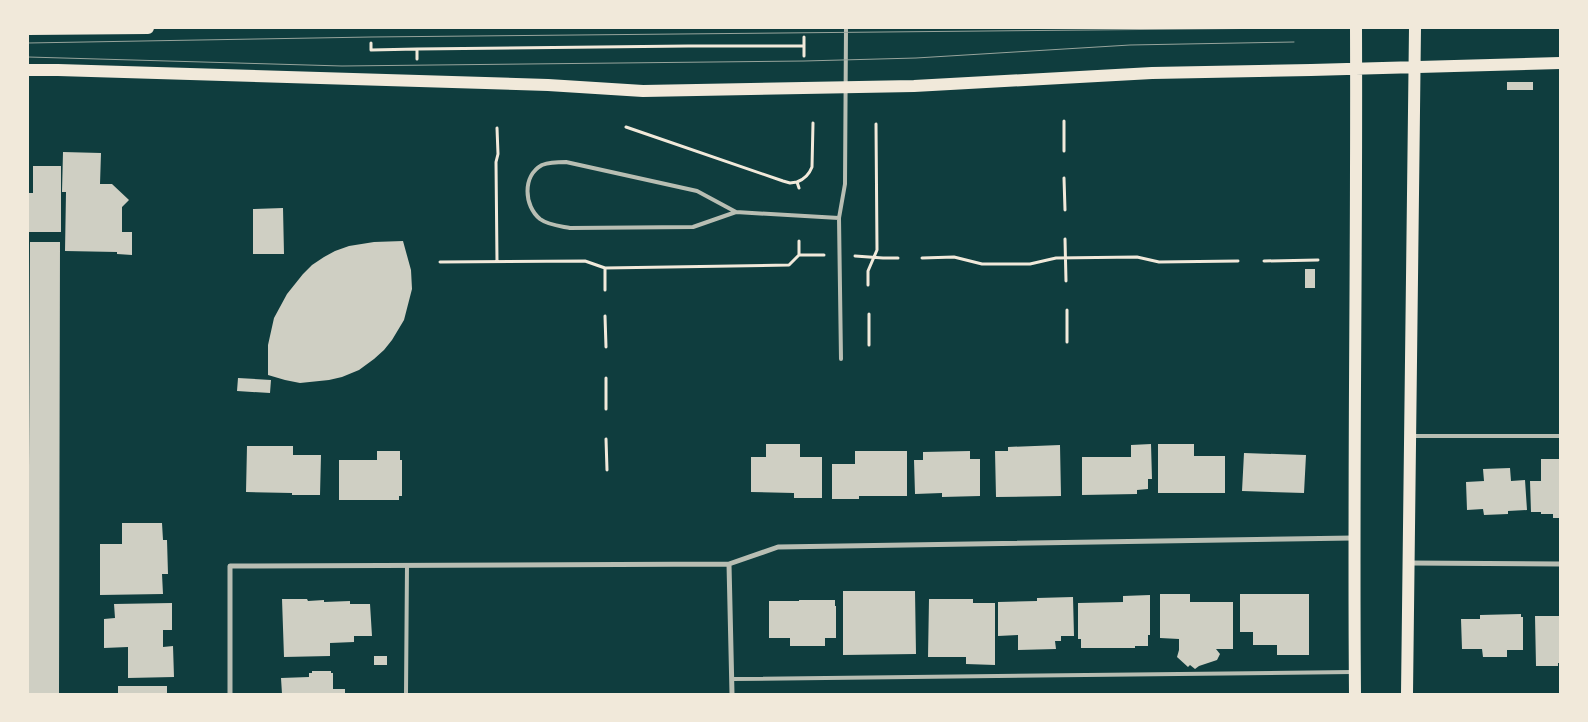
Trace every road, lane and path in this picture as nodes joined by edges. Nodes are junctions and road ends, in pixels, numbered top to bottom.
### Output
1 (148, 28) edge
2 (846, 28) edge
3 (1356, 28) edge
4 (1415, 28) edge
5 (31, 29) edge
6 (804, 38) dead end
7 (371, 43) dead end
8 (804, 46) junction
9 (417, 49) junction
10 (804, 56) dead end
11 (417, 59) dead end
12 (1560, 63) edge
13 (1415, 67) junction
14 (1356, 69) junction
15 (28, 70) edge
16 (844, 88) junction
17 (1064, 120) dead end
18 (813, 123) dead end
19 (876, 124) dead end
20 (626, 127) dead end
21 (498, 128) dead end
22 (1064, 151) dead end
23 (1064, 178) dead end
24 (797, 182) junction
25 (798, 188) dead end
26 (1065, 210) dead end
27 (736, 212) junction
28 (839, 218) junction
29 (1065, 239) dead end
30 (799, 241) dead end
31 (799, 255) junction
32 (824, 255) dead end
33 (854, 256) dead end
34 (874, 257) junction
35 (898, 258) dead end
36 (922, 258) dead end
37 (1066, 258) junction
38 (1318, 260) dead end
39 (1238, 261) dead end
40 (1264, 261) dead end
41 (440, 262) dead end
42 (497, 262) junction
43 (605, 268) junction
44 (1066, 281) dead end
45 (868, 285) dead end
46 (605, 290) dead end
47 (1067, 310) dead end
48 (869, 314) dead end
49 (605, 316) dead end
50 (1067, 342) dead end
51 (869, 344) dead end
52 (606, 347) dead end
53 (840, 359) dead end
54 (606, 378) dead end
55 (606, 409) dead end
56 (1410, 436) junction
57 (1560, 436) edge
58 (606, 439) dead end
59 (607, 470) dead end
60 (1354, 538) junction
61 (1409, 563) junction
62 (729, 564) junction
63 (1560, 564) edge
64 (407, 565) junction
65 (1355, 672) junction
66 (732, 679) junction
67 (230, 694) edge
68 (406, 694) edge
69 (732, 694) edge
70 (1355, 694) edge
71 (1407, 694) edge

1 - 5 main road
2 - 16 lane
3 - 14 main road
4 - 13 main road
6 - 8 path
7 - 9 path
8 - 9 path
8 - 10 path
9 - 11 path
12 - 13 main road
13 - 14 main road
13 - 56 main road
14 - 16 main road
14 - 60 main road
15 - 16 main road
16 - 28 lane
17 - 22 path
18 - 24 path
19 - 34 path
20 - 24 path
21 - 42 path
23 - 26 path
24 - 25 path
27 - 27 lane
27 - 28 lane
28 - 53 lane
29 - 37 path
30 - 31 path
31 - 32 path
31 - 43 path
33 - 34 path
34 - 35 path
34 - 45 path
36 - 37 path
37 - 39 path
37 - 44 path
38 - 40 path
41 - 42 path
42 - 43 path
43 - 46 path
47 - 50 path
48 - 51 path
49 - 52 path
54 - 55 path
56 - 57 lane
56 - 61 main road
58 - 59 path
60 - 62 street
60 - 65 main road
61 - 63 street
61 - 71 main road
62 - 64 street
62 - 66 street
64 - 67 street
64 - 68 lane
65 - 66 lane
65 - 70 main road
66 - 69 street

